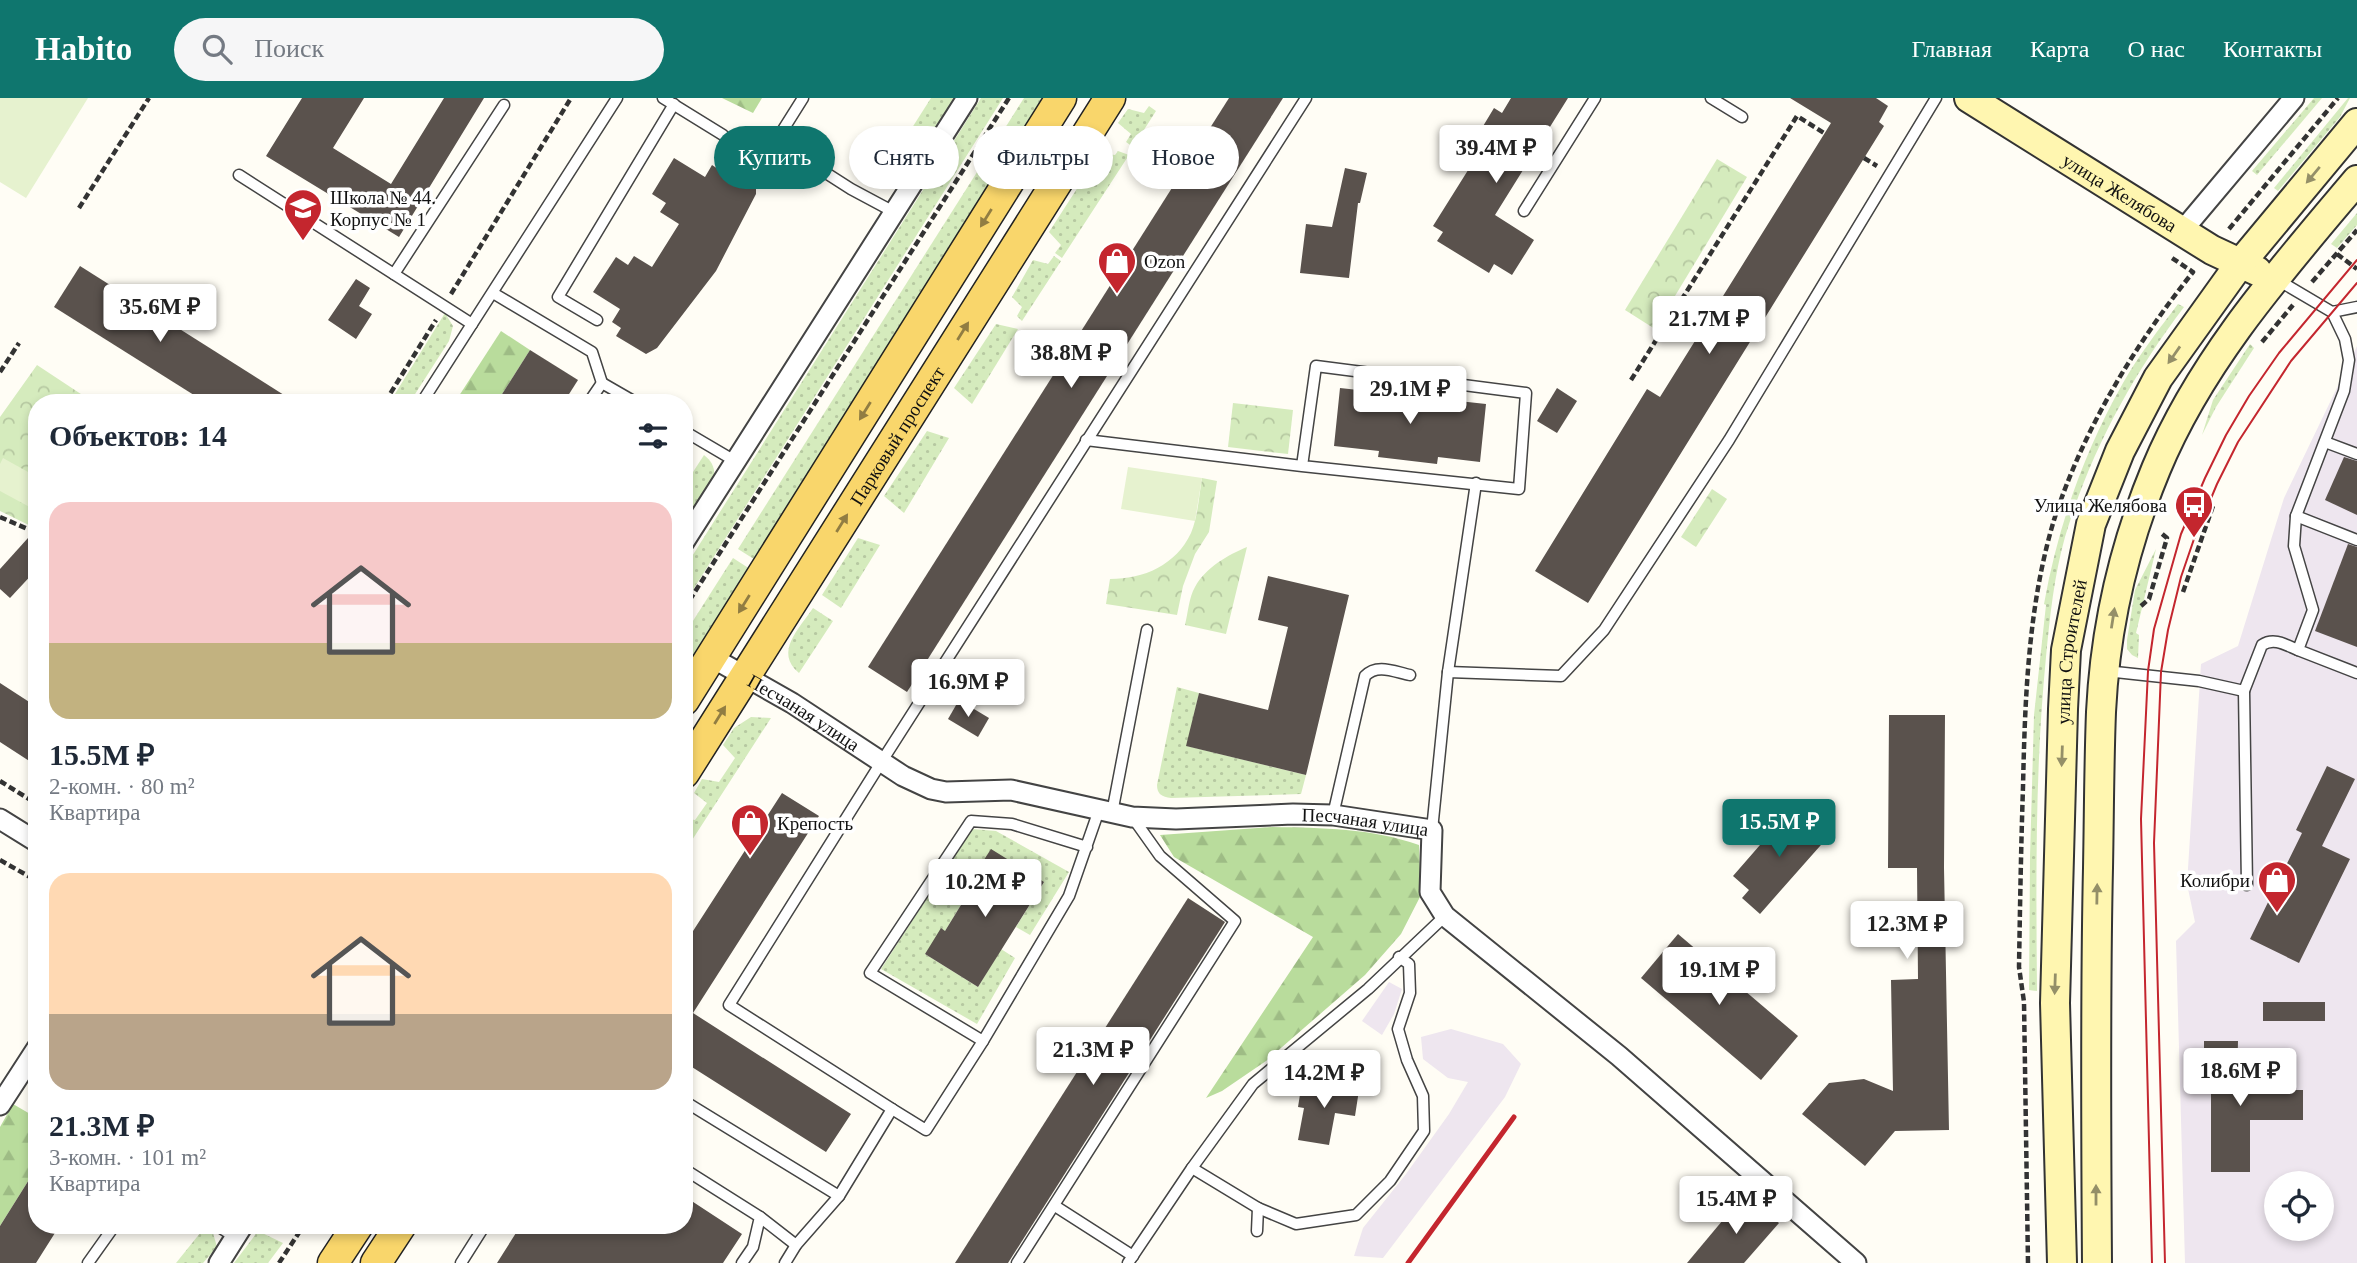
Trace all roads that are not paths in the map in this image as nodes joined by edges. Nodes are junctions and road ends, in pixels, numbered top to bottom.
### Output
1 (617, 98) edge
2 (663, 98) edge
3 (803, 98) edge
4 (967, 98) edge
5 (1061, 98) edge
6 (1110, 98) edge
7 (1306, 98) edge
8 (1595, 98) edge
9 (1711, 98) edge
10 (1936, 98) edge
11 (1969, 98) edge
12 (2294, 98) edge
13 (674, 104) junction
14 (504, 105) dead end
15 (1742, 117) dead end
16 (2357, 123) edge
17 (714, 129) edge
18 (239, 175) dead end
19 (2357, 180) edge
20 (1524, 211) dead end
21 (894, 212) junction
22 (2182, 230) junction
23 (2239, 265) junction
24 (394, 274) junction
25 (2276, 278) junction
26 (492, 293) junction
27 (2357, 307) edge
28 (2332, 312) junction
29 (597, 320) dead end
30 (472, 324) junction
31 (602, 383) junction
32 (427, 394) edge
33 (594, 394) edge
34 (621, 394) edge
35 (693, 436) edge
36 (1086, 440) junction
37 (2325, 442) junction
38 (2357, 454) edge
39 (736, 461) junction
40 (1303, 466) junction
41 (1476, 483) junction
42 (2296, 516) junction
43 (693, 528) edge
44 (2357, 540) edge
45 (1147, 630) dead end
46 (2298, 650) junction
47 (711, 657) junction
48 (2105, 671) junction
49 (1448, 672) junction
50 (2357, 674) edge
51 (1410, 675) dead end
52 (744, 676) junction
53 (693, 686) edge
54 (2244, 691) junction
55 (693, 759) edge
56 (882, 761) junction
57 (1105, 812) junction
58 (1333, 815) junction
59 (1132, 817) junction
60 (0, 819) edge
61 (1432, 830) junction
62 (28, 836) edge
63 (1087, 847) junction
64 (2247, 885) dead end
65 (1445, 916) junction
66 (1399, 957) junction
67 (984, 1041) junction
68 (28, 1062) edge
69 (0, 1105) edge
70 (693, 1107) edge
71 (892, 1109) junction
72 (1192, 1168) junction
73 (693, 1175) edge
74 (839, 1196) junction
75 (1055, 1206) junction
76 (1258, 1208) junction
77 (761, 1217) junction
78 (1257, 1231) dead end
79 (108, 1234) edge
80 (237, 1234) edge
81 (352, 1234) edge
82 (395, 1234) edge
83 (479, 1234) edge
84 (796, 1245) junction
85 (1130, 1259) edge
86 (88, 1263) edge
87 (219, 1263) edge
88 (333, 1263) edge
89 (376, 1263) edge
90 (461, 1263) edge
91 (742, 1263) edge
92 (785, 1263) edge
93 (1017, 1263) edge
94 (1856, 1263) edge
95 (2062, 1263) edge
96 (2096, 1263) edge

1 - 26 lane
2 - 13 lane
3 - 21 lane
4 - 21 street
5 -> 47 main road, Парковый проспект
52 -> 6 main road, Парковый проспект
7 - 36 lane
8 - 20 lane
9 - 15 lane
10 - 49 lane
11 - 22 main road, улица Желябова
12 - 22 street
13 - 17 lane
13 - 29 lane
14 - 24 lane
16 -> 23 main road, улица Строителей
18 - 24 lane
19 - 25 main road, улица Строителей
21 - 39 street
22 - 23 main road, улица Желябова
23 - 25 main road, улица Желябова
23 -> 95 main road, улица Строителей
24 - 30 lane
25 - 28 lane
48 -> 25 main road, улица Строителей
26 - 30 lane
26 - 31 lane
27 - 28 lane
28 - 37 lane
30 - 32 lane
31 - 33 lane
31 - 34 lane
35 - 39 lane
36 - 40 lane
36 - 56 lane
37 - 38 lane
37 - 42 lane
39 - 43 street
40 - 41 lane
40 - 41 lane
41 - 49 lane
42 - 44 lane
42 - 46 lane
45 - 57 lane
46 - 50 lane
46 - 54 lane
47 - 52 street, Песчаная улица
47 - 53 main road, Парковый проспект
48 - 54 lane
96 -> 48 main road, улица Строителей
49 - 61 lane
51 - 58 lane
55 -> 52 main road, Парковый проспект
52 - 56 street, Песчаная улица
54 - 64 lane
56 - 57 street, Песчаная улица
56 - 71 lane
57 - 59 street, Песчаная улица
57 - 63 lane
58 - 59 street, Песчаная улица
58 - 61 street, Песчаная улица
59 - 75 lane
60 - 62 street
61 - 65 street, Песчаная улица
63 - 67 lane
63 - 67 lane
65 - 66 lane
65 - 94 street, Песчаная улица
66 - 72 lane
66 - 76 lane
67 - 71 lane
68 - 69 street
70 - 74 lane
71 - 74 lane
72 - 76 lane
72 - 85 lane
73 - 77 lane
74 - 84 lane
75 - 85 lane
75 - 93 lane
76 - 78 lane
77 - 84 lane
77 - 91 lane
79 - 86 lane
80 - 87 street
81 - 88 main road
82 - 89 main road
83 - 90 lane
84 - 92 lane

